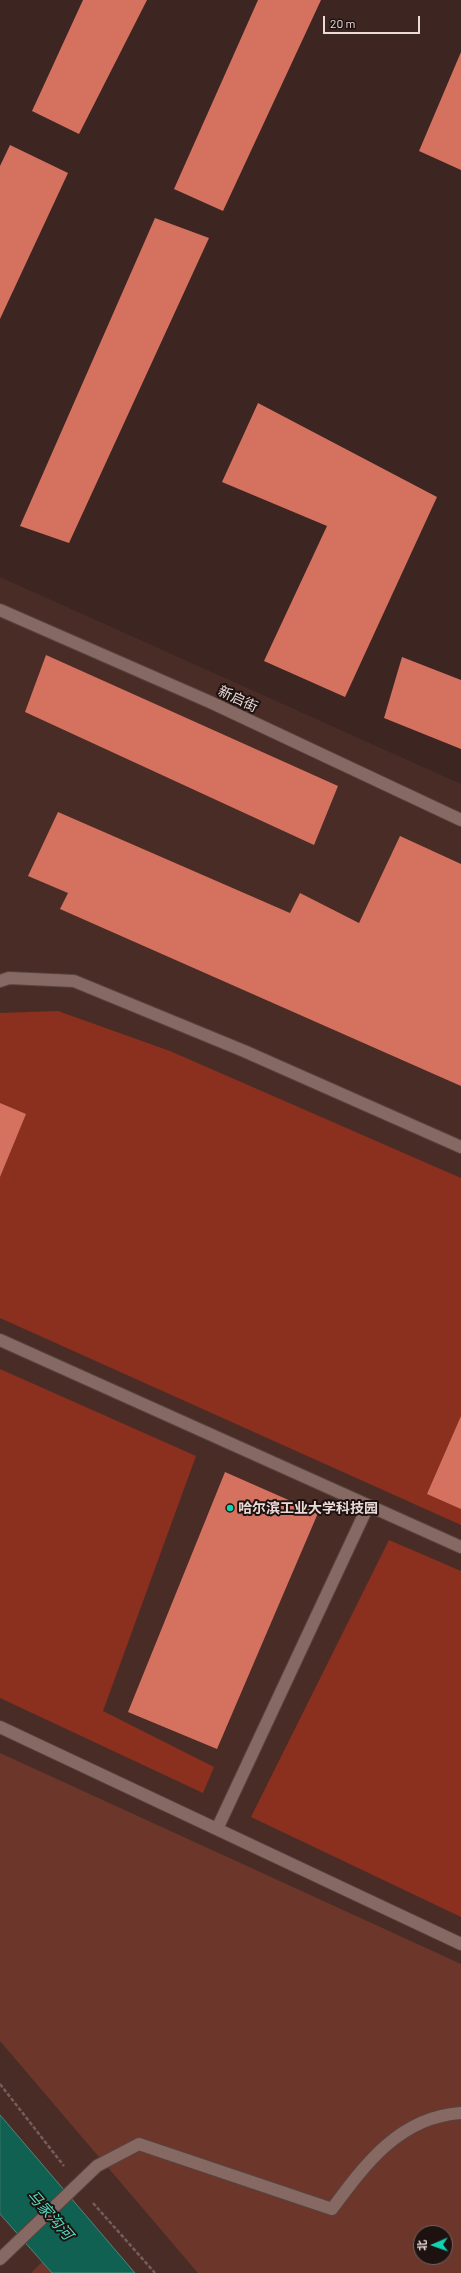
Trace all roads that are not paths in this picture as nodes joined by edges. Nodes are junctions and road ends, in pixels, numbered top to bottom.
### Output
1 (0, 610) edge
2 (461, 820) edge
3 (0, 981) edge
4 (461, 1147) edge
5 (0, 1340) edge
6 (368, 1506) junction
7 (461, 1547) edge
8 (0, 1727) edge
9 (217, 1829) junction
10 (461, 1944) edge
11 (461, 2113) edge
12 (0, 2259) edge

1 - 2 street, 新启街
3 - 4 street
5 - 6 street
6 - 7 street
6 - 9 street
8 - 9 street
9 - 10 street
11 - 12 street

